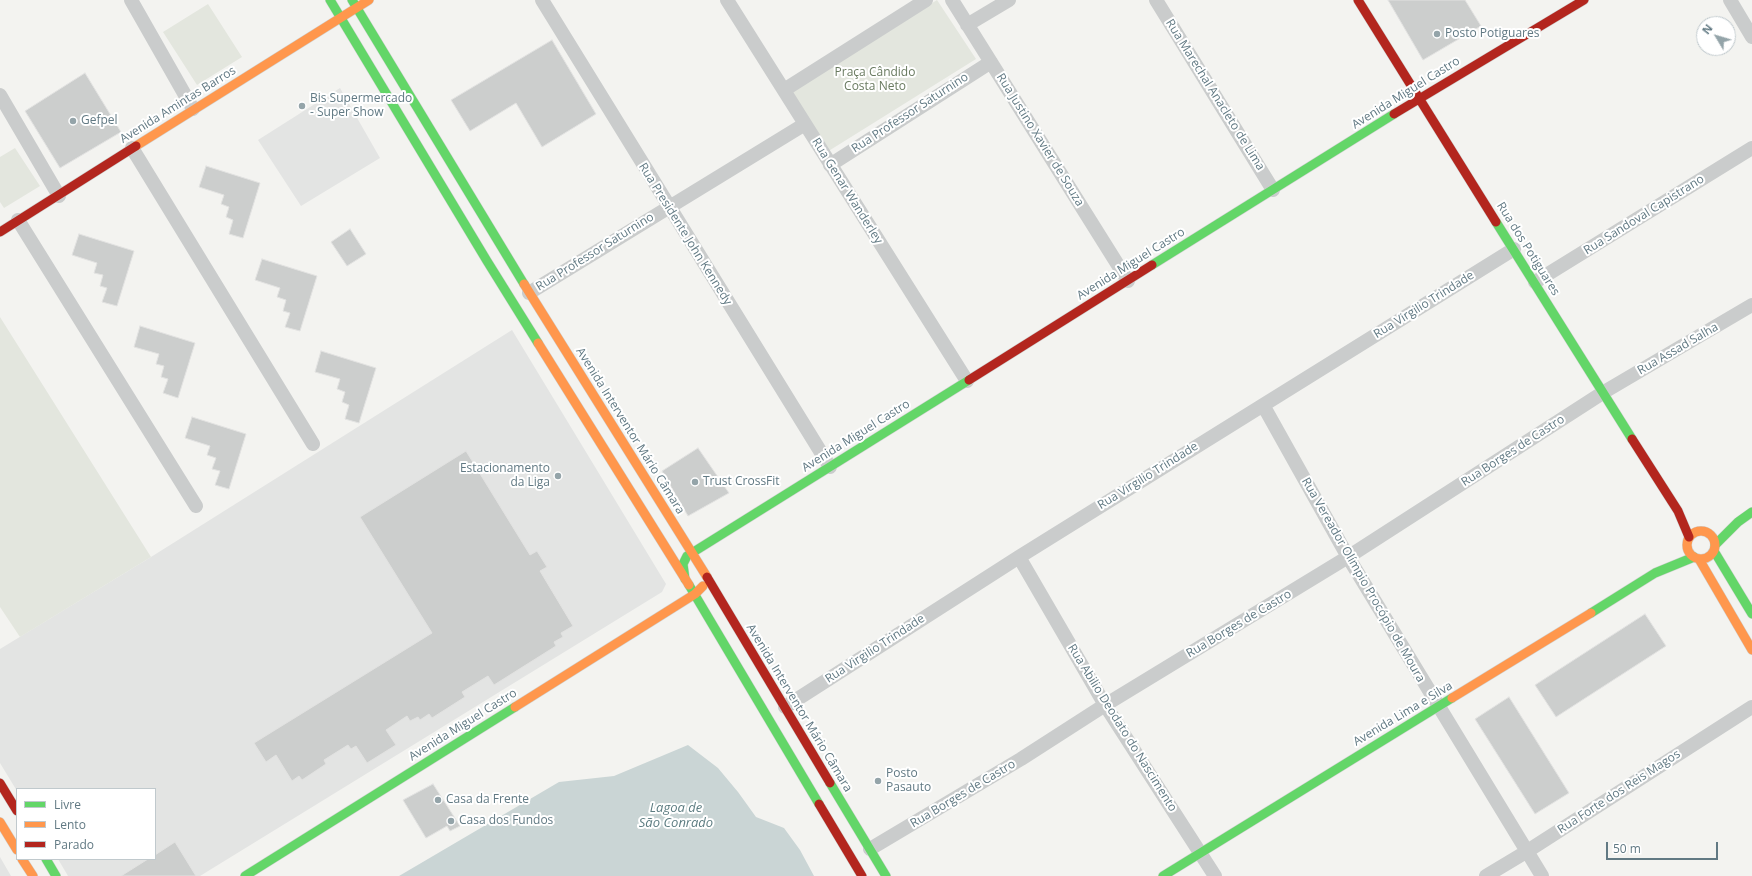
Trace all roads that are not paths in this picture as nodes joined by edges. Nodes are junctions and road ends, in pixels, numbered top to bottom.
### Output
1 (131, 0) edge
2 (330, 0) edge
3 (369, 0) edge
4 (542, 0) edge
5 (727, 0) edge
6 (926, 0) edge
7 (952, 0) edge
8 (1008, 0) edge
9 (1156, 0) edge
10 (1358, 0) edge
11 (1584, 0) edge
12 (1730, 0) edge
13 (354, 4) edge
14 (340, 17) junction
15 (967, 25) junction
16 (1752, 37) edge
17 (991, 62) junction
18 (784, 90) junction
19 (0, 95) edge
20 (1418, 99) junction
21 (193, 109) junction
22 (805, 124) junction
23 (132, 148) junction
24 (1752, 148) edge
25 (830, 165) junction
26 (1273, 190) junction
27 (59, 196) junction
28 (668, 207) junction
29 (18, 220) junction
30 (0, 232) edge
31 (1514, 249) junction
32 (1128, 280) junction
33 (1535, 282) junction
34 (529, 293) junction
35 (1752, 305) edge
36 (967, 381) junction
37 (1604, 392) junction
38 (1263, 405) junction
39 (313, 444) dead end
40 (830, 467) junction
41 (196, 506) dead end
42 (1678, 510) junction
43 (1752, 512) edge
44 (1738, 522) junction
45 (1711, 529) junction
46 (1687, 540) junction
47 (1714, 548) junction
48 (693, 553) junction
49 (1019, 557) junction
50 (1348, 557) junction
51 (1696, 558) junction
52 (1655, 573) junction
53 (706, 576) junction
54 (685, 579) junction
55 (695, 594) junction
56 (1752, 614) edge
57 (1752, 650) edge
58 (1105, 705) junction
59 (785, 707) junction
60 (1438, 707) junction
61 (1752, 707) edge
62 (0, 783) edge
63 (16, 809) edge
64 (0, 822) edge
65 (16, 848) edge
66 (870, 849) junction
67 (1200, 852) junction
68 (1526, 852) junction
69 (23, 860) edge
70 (47, 860) edge
71 (33, 876) edge
72 (56, 876) edge
73 (245, 876) edge
74 (862, 876) edge
75 (886, 876) edge
76 (1163, 876) edge
77 (1215, 876) edge
78 (1486, 876) edge
79 (1542, 876) edge

1 - 21 street
2 - 14 main road
3 - 13 main road, Avenida Amintas Barros
4 - 28 street, Rua Presidente John Kennedy
5 - 18 street, Rua Genar Wanderley
6 - 18 street
7 - 15 street, Rua Justino Xavier de Souza
8 - 15 street
9 - 26 street, Rua Marechal Anacleto de Lima
10 - 20 main road, Rua dos Potiguares
11 - 20 main road, Avenida Miguel Castro
12 - 16 street
13 - 14 main road, Avenida Amintas Barros
13 - 34 main road, Avenida Interventor Mário Câmara
14 - 21 main road, Avenida Amintas Barros
14 - 54 main road
15 - 17 street, Rua Justino Xavier de Souza
17 - 25 street, Rua Professor Saturnino
17 - 32 street, Rua Justino Xavier de Souza
18 - 22 street, Rua Genar Wanderley
19 - 27 street
20 - 26 main road, Avenida Miguel Castro
20 - 31 main road, Rua dos Potiguares
21 - 23 main road, Avenida Amintas Barros
22 - 25 street, Rua Genar Wanderley
22 - 28 street, Rua Professor Saturnino
23 - 27 main road, Avenida Amintas Barros
23 - 39 street
24 - 33 street, Rua Sandoval Capistrano
25 - 36 street, Rua Genar Wanderley
26 - 32 main road, Avenida Miguel Castro
27 - 29 main road, Avenida Amintas Barros
28 - 34 street, Rua Professor Saturnino
28 - 40 street, Rua Presidente John Kennedy
29 - 30 main road, Avenida Amintas Barros
29 - 41 street
31 - 33 main road, Rua dos Potiguares
31 - 38 street, Rua Virgilio Trindade
32 - 36 main road, Avenida Miguel Castro
33 - 37 main road, Rua dos Potiguares
34 - 48 main road, Avenida Interventor Mário Câmara
35 - 37 street, Rua Assad Salha
36 - 40 main road, Avenida Miguel Castro
37 - 42 main road, Rua dos Potiguares
37 - 50 street, Rua Borges de Castro
38 - 49 street, Rua Virgilio Trindade
38 - 50 street, Rua Vereador Olímpio Procópio de Moura
40 - 48 main road, Avenida Miguel Castro
42 - 45 main road, Rua dos Potiguares
42 - 46 main road, Rua dos Potiguares
43 - 44 main road
44 - 45 main road
44 - 47 main road
45 - 46 main road
45 - 47 main road
46 - 51 main road
46 - 52 main road, Avenida Lima e Silva
47 - 51 main road
47 - 56 main road
48 - 53 main road, Avenida Interventor Mário Câmara
48 - 54 main road
49 - 58 street, Rua Abilio Deodato do Nascimento
49 - 59 street, Rua Virgilio Trindade
50 - 58 street, Rua Borges de Castro
50 - 60 street, Rua Vereador Olímpio Procópio de Moura
51 - 52 main road, Avenida Lima e Silva
51 - 57 main road
52 - 60 main road, Avenida Lima e Silva
53 - 55 main road
53 - 59 main road, Avenida Interventor Mário Câmara
54 - 55 main road
55 - 73 main road, Avenida Miguel Castro
55 - 74 main road
58 - 66 street, Rua Borges de Castro
58 - 67 street, Rua Abilio Deodato do Nascimento
59 - 66 main road, Avenida Interventor Mário Câmara
60 - 67 main road, Avenida Lima e Silva
60 - 68 street, Rua Vereador Olímpio Procópio de Moura
61 - 68 street, Rua Forte dos Reis Magos
62 - 63 main road
64 - 65 main road
66 - 75 main road, Avenida Interventor Mário Câmara
67 - 76 main road, Avenida Lima e Silva
67 - 77 street, Rua Abilio Deodato do Nascimento
68 - 78 street, Rua Forte dos Reis Magos
68 - 79 street, Rua Vereador Olímpio Procópio de Moura
69 - 71 main road
70 - 72 main road

